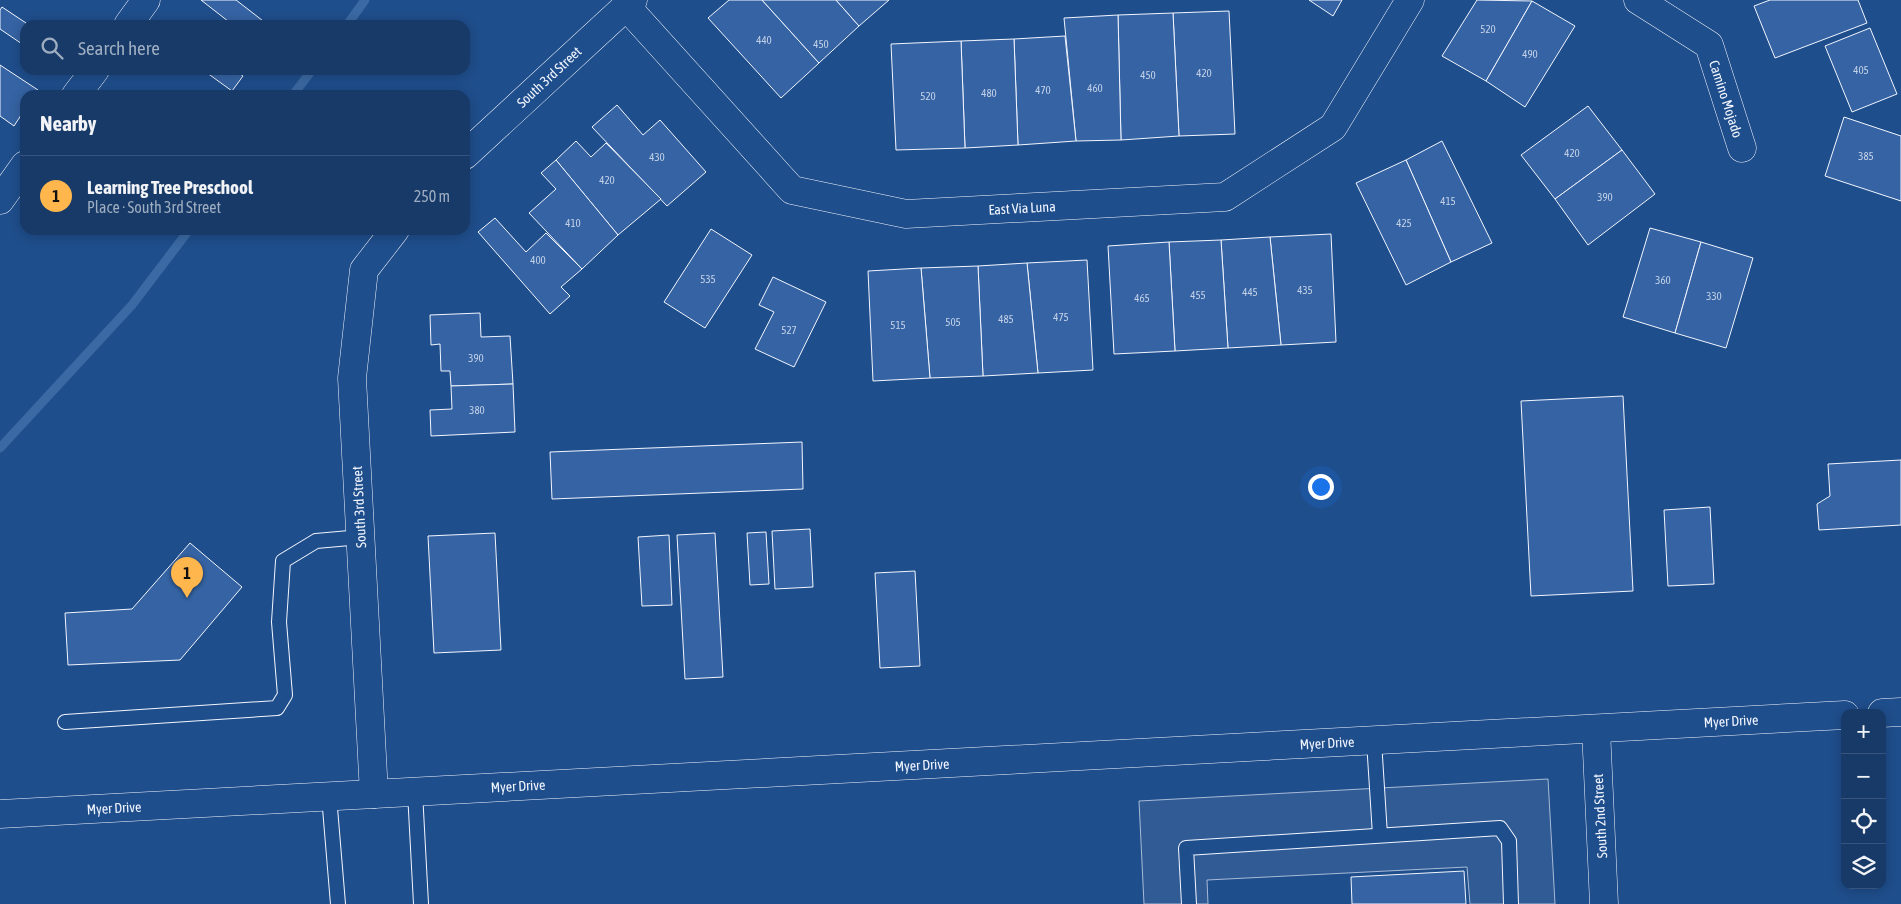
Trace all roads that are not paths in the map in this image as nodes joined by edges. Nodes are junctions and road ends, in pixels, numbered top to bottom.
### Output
1 (146, 0) edge
2 (1410, 0) edge
3 (1638, 0) edge
4 (629, 3) edge
5 (132, 20) edge
6 (91, 75) edge
7 (80, 90) edge
8 (1742, 148) dead end
9 (470, 149) edge
10 (20, 173) edge
11 (0, 200) edge
12 (391, 235) edge
13 (361, 537) junction
14 (1901, 712) edge
15 (1886, 713) edge
16 (1841, 715) edge
17 (65, 722) dead end
18 (1596, 728) junction
19 (1374, 741) junction
20 (415, 792) junction
21 (374, 794) junction
22 (329, 796) junction
23 (0, 814) edge
24 (1380, 835) junction
25 (338, 904) edge
26 (421, 904) edge
27 (1189, 904) edge
28 (1511, 904) edge
29 (1604, 904) edge

1 - 5 street
2 - 4 street, East Via Luna
3 - 8 street, Camino Mojado
4 - 9 street, South 3rd Street
6 - 7 street
10 - 11 street
12 - 13 street, South 3rd Street
13 - 17 lane
13 - 21 street, South 3rd Street
14 - 15 street
16 - 18 street, Myer Drive
18 - 19 street, Myer Drive
18 - 29 street, South 2nd Street
19 - 20 street, Myer Drive
19 - 24 lane
20 - 21 street, Myer Drive
20 - 26 lane
21 - 22 street, Myer Drive
22 - 23 street, Myer Drive
22 - 25 lane
24 - 27 lane
24 - 28 lane

